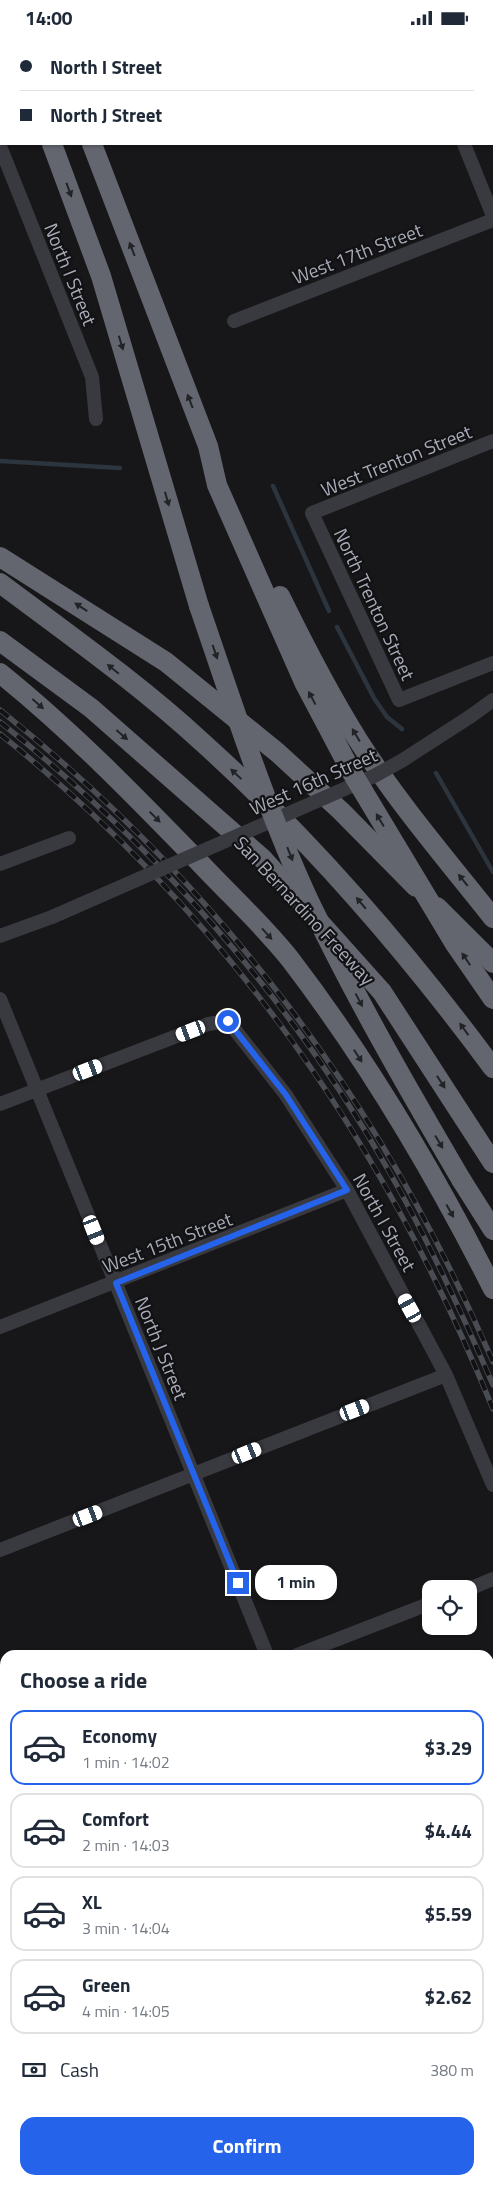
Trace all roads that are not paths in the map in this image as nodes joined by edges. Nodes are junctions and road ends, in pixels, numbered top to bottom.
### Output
1 (52, 145) edge
2 (92, 145) edge
3 (464, 145) edge
4 (0, 146) edge
5 (493, 218) edge
6 (234, 321) dead end
7 (96, 419) dead end
8 (493, 441) edge
9 (208, 446) junction
10 (312, 513) joint
11 (0, 557) edge
12 (0, 583) edge
13 (0, 641) edge
14 (493, 663) edge
15 (0, 673) edge
16 (493, 700) edge
17 (69, 838) dead end
18 (1, 861) edge
19 (493, 918) edge
20 (0, 936) edge
21 (493, 963) edge
22 (0, 999) edge
23 (493, 999) edge
24 (493, 1068) edge
25 (37, 1089) junction
26 (0, 1104) edge
27 (493, 1163) edge
28 (347, 1190) junction
29 (493, 1230) edge
30 (116, 1283) junction
31 (493, 1289) edge
32 (0, 1327) edge
33 (446, 1375) junction
34 (194, 1475) junction
35 (493, 1485) edge
36 (0, 1550) edge
37 (493, 1579) edge
38 (477, 1585) edge
39 (422, 1606) edge
40 (265, 1650) edge
41 (310, 1650) edge

1 -> 29 highway, bridge
9 -> 2 highway
3 - 5 street
4 - 7 street, North I Street
5 - 6 street, West 17th Street
8 - 10 street, West Trenton Street
19 -> 9 highway
23 -> 9 highway, bridge
10 - 14 street, North Trenton Street
21 -> 11 highway
24 -> 12 highway
13 -> 27 highway, San Bernardino Freeway
15 -> 31 highway
16 - 20 street, West 16th Street, bridge
17 - 18 street
22 - 25 street, North J Street
25 - 26 street
25 - 28 street, North I Street
25 - 30 street, North J Street
28 - 30 street, West 15th Street
28 - 33 street, North I Street
30 - 32 street, West 15th Street
30 - 34 street, North J Street
33 - 34 street
33 - 35 street, North I Street
34 - 36 street
34 - 40 street, North J Street
37 - 38 street
39 - 41 street

